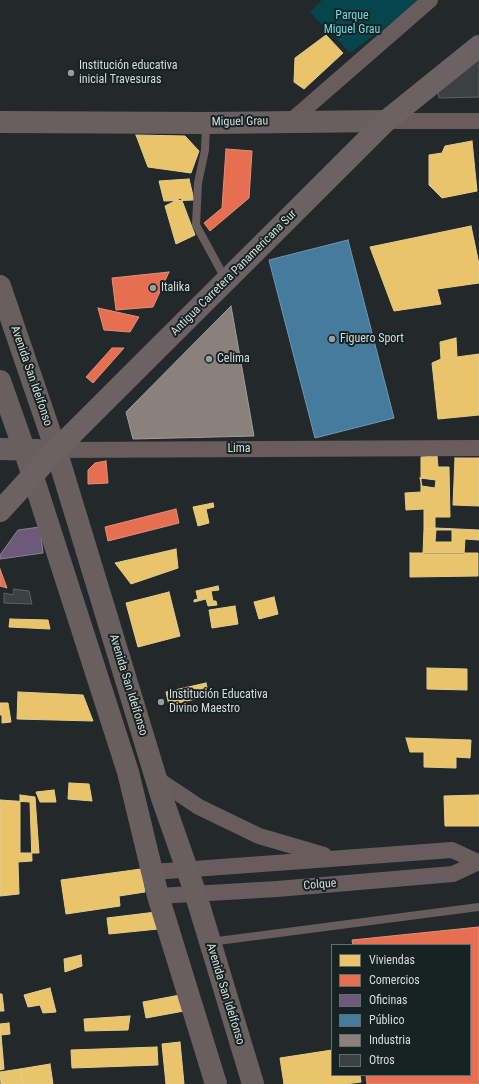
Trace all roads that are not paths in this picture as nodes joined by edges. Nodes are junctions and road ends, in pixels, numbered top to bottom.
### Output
1 (430, 0) edge
2 (479, 46) edge
3 (291, 121) junction
4 (386, 121) junction
5 (479, 121) edge
6 (0, 122) edge
7 (206, 123) junction
8 (227, 280) junction
9 (0, 286) edge
10 (0, 381) edge
11 (479, 448) edge
12 (0, 449) edge
13 (24, 449) junction
14 (56, 450) junction
15 (32, 477) junction
16 (0, 511) edge
17 (157, 779) junction
18 (334, 858) junction
19 (478, 862) edge
20 (186, 869) junction
21 (153, 872) junction
22 (195, 892) junction
23 (158, 896) junction
24 (479, 907) edge
25 (210, 942) junction
26 (216, 1084) edge
27 (253, 1084) edge

1 - 3 street
2 - 4 highway, Antigua Carretera Panamericana Sur
3 - 4 street, Miguel Grau
3 - 7 street, Miguel Grau
4 - 5 street, Miguel Grau
4 - 8 highway, Antigua Carretera Panamericana Sur
6 - 7 street, Miguel Grau
7 - 8 lane
8 - 14 highway, Antigua Carretera Panamericana Sur
9 - 14 street, Avenida San Idelfonso
10 - 13 street
11 - 14 street, Lima
12 - 13 street, Lima
13 - 14 street, Lima
13 - 15 street
14 - 15 highway, Antigua Carretera Panamericana Sur
14 - 17 street, Avenida San Idelfonso
15 - 16 highway, Antigua Carretera Panamericana Sur
15 - 21 street
17 - 18 street, Colque
17 - 20 street, Avenida San Idelfonso
18 - 19 street, Colque
18 - 20 street, Colque
19 - 22 street, Colque
20 - 21 street, Colque
20 - 22 street, Avenida San Idelfonso
21 - 23 street
22 - 23 street, Colque
22 - 25 street, Avenida San Idelfonso
23 - 26 street
24 - 25 lane
25 - 27 street, Avenida San Idelfonso

